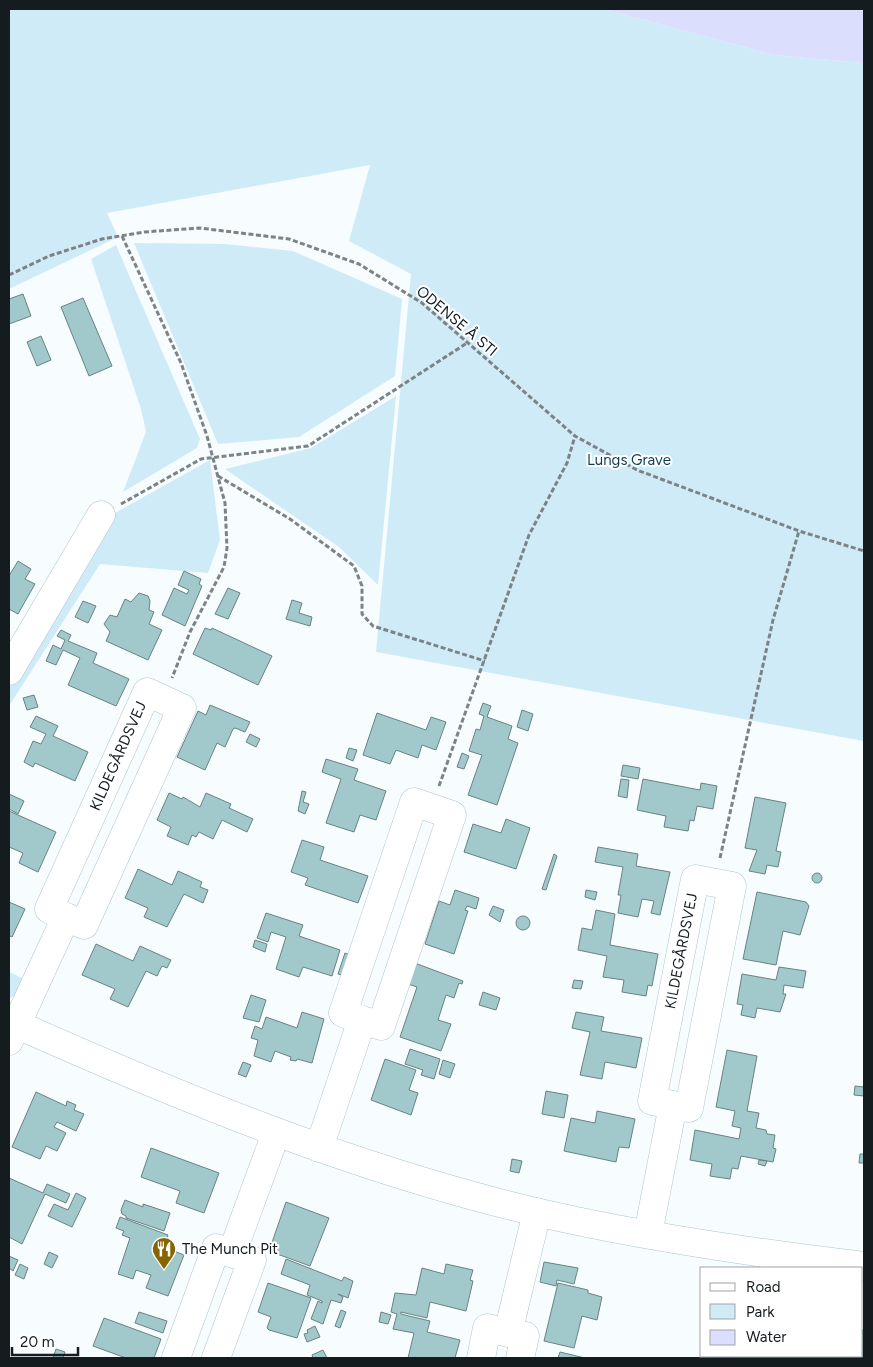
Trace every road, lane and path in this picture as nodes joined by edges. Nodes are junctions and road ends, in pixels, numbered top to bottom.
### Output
1 (122, 236) junction
2 (9, 275) edge
3 (467, 343) junction
4 (575, 436) junction
5 (212, 457) junction
6 (218, 476) junction
7 (101, 515) joint
8 (799, 531) junction
9 (864, 550) edge
10 (485, 661) junction
11 (9, 671) edge
12 (163, 699) junction
13 (431, 808) junction
14 (714, 882) junction
15 (66, 917) junction
16 (362, 1020) junction
17 (11, 1029) edge
18 (673, 1105) junction
19 (276, 1134) junction
20 (319, 1148) junction
21 (537, 1212) junction
22 (648, 1234) junction
23 (232, 1253) junction
24 (818, 1265) edge
25 (864, 1266) edge
26 (508, 1332) junction
27 (176, 1358) edge
28 (216, 1358) edge
29 (481, 1358) edge
30 (520, 1358) edge

1 - 2 path, ODENSE Å STI
1 - 3 path, ODENSE Å STI
1 - 5 path
3 - 4 path, ODENSE Å STI
3 - 5 path
4 - 8 path, ODENSE Å STI
4 - 10 path
5 - 6 path
5 - 7 path
6 - 10 path
6 - 12 path
7 - 11 street
8 - 9 path, ODENSE Å STI
8 - 14 path
10 - 13 path
12 - 15 street, KILDEGÅRDSVEJ
12 - 15 street, KILDEGÅRDSVEJ
13 - 16 street
13 - 16 street
14 - 18 street, KILDEGÅRDSVEJ
14 - 18 street, KILDEGÅRDSVEJ
15 - 17 street
16 - 20 street
17 - 19 street
18 - 22 street
19 - 20 street
19 - 23 street
20 - 21 street
21 - 22 street
21 - 26 street
22 - 24 street
23 - 27 street
23 - 28 street
24 - 25 street
26 - 29 street
26 - 30 street

